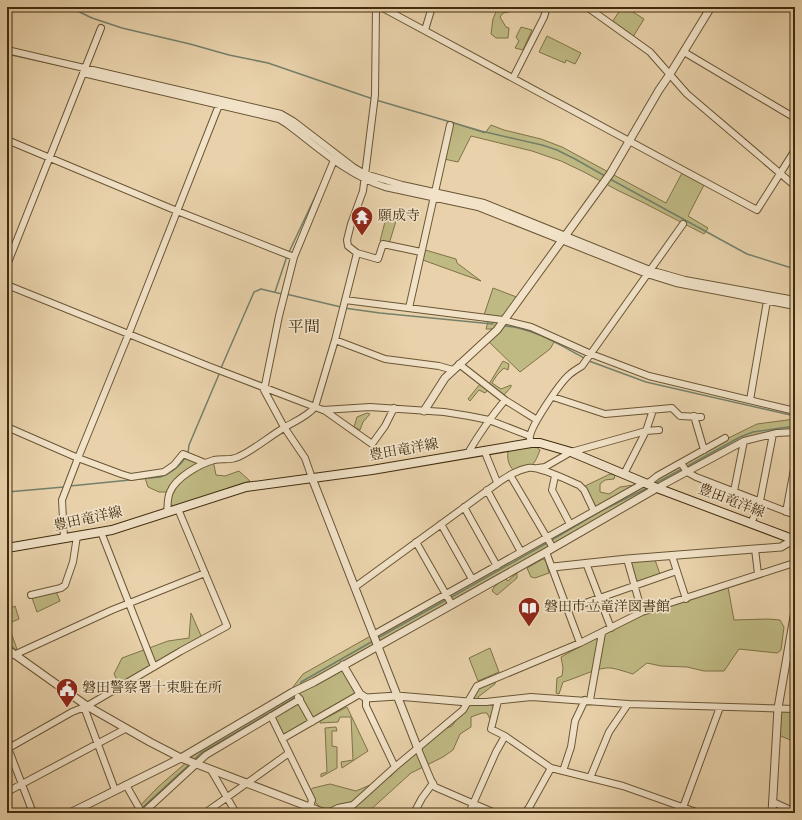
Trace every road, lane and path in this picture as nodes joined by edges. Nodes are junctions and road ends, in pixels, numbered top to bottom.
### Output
1 (376, 7) edge
2 (381, 7) edge
3 (432, 7) edge
4 (546, 7) edge
5 (588, 7) edge
6 (711, 7) edge
7 (101, 28) dead end
8 (425, 30) junction
9 (7, 50) edge
10 (684, 52) junction
11 (84, 71) junction
12 (670, 74) junction
13 (512, 78) junction
14 (219, 105) junction
15 (795, 118) edge
16 (450, 125) dead end
17 (7, 140) edge
18 (629, 141) junction
19 (795, 150) edge
20 (50, 157) junction
21 (334, 160) junction
22 (780, 174) junction
23 (365, 176) junction
24 (795, 186) edge
25 (434, 195) junction
26 (177, 211) junction
27 (683, 224) dead end
28 (563, 238) junction
29 (421, 252) junction
30 (357, 253) junction
31 (294, 257) junction
32 (7, 265) edge
33 (649, 272) junction
34 (7, 284) edge
35 (345, 300) junction
36 (795, 300) edge
37 (767, 301) junction
38 (795, 306) edge
39 (409, 308) junction
40 (503, 320) junction
41 (129, 333) junction
42 (335, 340) junction
43 (590, 354) junction
44 (459, 364) junction
45 (453, 370) junction
46 (264, 387) junction
47 (553, 397) junction
48 (505, 400) junction
49 (750, 400) junction
50 (315, 407) junction
51 (394, 408) junction
52 (323, 410) junction
53 (653, 410) junction
54 (424, 411) junction
55 (795, 411) edge
56 (694, 416) junction
57 (701, 417) dead end
58 (488, 420) junction
59 (537, 420) junction
60 (284, 427) junction
61 (7, 428) edge
62 (659, 430) dead end
63 (646, 431) junction
64 (795, 432) edge
65 (773, 434) junction
66 (725, 438) dead end
67 (530, 439) junction
68 (744, 441) junction
69 (484, 450) junction
70 (704, 450) junction
71 (571, 452) junction
72 (468, 453) junction
73 (78, 458) junction
74 (205, 463) junction
75 (682, 463) junction
76 (795, 464) edge
77 (537, 468) junction
78 (687, 472) junction
79 (794, 472) edge
80 (624, 474) junction
81 (510, 475) junction
82 (555, 476) junction
83 (312, 478) junction
84 (498, 482) junction
85 (646, 483) junction
86 (657, 488) junction
87 (487, 490) junction
88 (734, 491) junction
89 (760, 502) junction
90 (464, 507) junction
91 (178, 509) junction
92 (594, 511) junction
93 (786, 512) junction
94 (167, 513) junction
95 (795, 515) edge
96 (441, 524) junction
97 (570, 524) junction
98 (751, 524) junction
99 (102, 532) junction
100 (77, 536) junction
101 (547, 537) junction
102 (64, 538) junction
103 (794, 540) edge
104 (416, 542) junction
105 (7, 548) edge
106 (755, 549) junction
107 (549, 550) junction
108 (522, 552) junction
109 (672, 556) junction
110 (627, 559) junction
111 (586, 563) junction
112 (795, 564) edge
113 (497, 566) junction
114 (552, 567) junction
115 (677, 571) junction
116 (205, 573) junction
117 (758, 574) junction
118 (472, 579) junction
119 (635, 585) junction
120 (355, 587) junction
121 (446, 594) junction
122 (31, 595) dead end
123 (599, 597) junction
124 (686, 599) junction
125 (128, 604) junction
126 (452, 605) junction
127 (568, 609) junction
128 (795, 611) edge
129 (642, 612) junction
130 (612, 628) junction
131 (602, 633) junction
132 (373, 635) junction
133 (580, 643) junction
134 (377, 646) junction
135 (7, 649) edge
136 (14, 655) junction
137 (786, 656) junction
138 (795, 657) edge
139 (344, 665) junction
140 (154, 667) junction
141 (295, 691) junction
142 (363, 696) junction
143 (397, 696) junction
144 (300, 699) junction
145 (588, 700) junction
146 (498, 701) junction
147 (468, 702) junction
148 (628, 704) junction
149 (86, 706) junction
150 (720, 707) junction
151 (778, 708) junction
152 (795, 709) edge
153 (271, 716) junction
154 (312, 722) junction
155 (125, 729) junction
156 (505, 736) junction
157 (282, 739) junction
158 (98, 743) junction
159 (8, 748) edge
160 (418, 749) junction
161 (289, 753) junction
162 (180, 758) junction
163 (197, 764) junction
164 (395, 767) junction
165 (551, 768) junction
166 (211, 770) junction
167 (563, 771) junction
168 (590, 778) junction
169 (247, 783) junction
170 (433, 783) junction
171 (21, 784) junction
172 (126, 785) junction
173 (116, 790) junction
174 (7, 792) edge
175 (227, 798) junction
176 (773, 802) junction
177 (474, 804) junction
178 (683, 806) junction
179 (310, 807) junction
180 (526, 811) edge
181 (795, 812) edge
182 (32, 813) edge
183 (70, 813) edge
184 (143, 813) edge
185 (205, 813) edge
186 (236, 813) edge
187 (326, 813) edge
188 (414, 813) edge
189 (469, 813) edge
190 (495, 813) edge
191 (536, 813) edge
192 (681, 813) edge
193 (699, 813) edge
194 (772, 813) edge

1 - 23 street
2 - 8 street
3 - 8 street
4 - 13 street
5 - 12 street
6 - 10 street
7 - 11 street
8 - 13 street
9 - 11 street
10 - 12 street
10 - 15 street
11 - 14 street
11 - 20 street
11 - 23 street
12 - 18 street
12 - 22 street
13 - 18 street
14 - 21 street
14 - 26 street
16 - 25 street
17 - 20 street
18 - 22 street
18 - 28 street
19 - 22 street
20 - 26 street
20 - 32 street
21 - 23 street
21 - 31 street
22 - 24 street
23 - 25 street
23 - 30 street
25 - 28 street
25 - 29 street
26 - 31 street
26 - 41 street
27 - 33 street
28 - 33 street
28 - 40 street
29 - 30 street
29 - 39 street
30 - 35 street
31 - 46 street
33 - 36 street
33 - 37 street
33 - 43 street
34 - 41 street
35 - 39 street
35 - 42 street
37 - 38 street
37 - 49 street
39 - 40 street
40 - 43 street
40 - 44 street
41 - 46 street
41 - 73 street
42 - 45 street
42 - 50 street
43 - 47 street
43 - 49 street
44 - 45 street
44 - 48 street
45 - 54 street
46 - 50 street
46 - 60 street
47 - 53 street
47 - 59 street
48 - 58 street
48 - 59 street
49 - 55 street
50 - 52 street
50 - 60 street
51 - 52 street
51 - 52 street
51 - 54 street
53 - 56 street
53 - 63 street
54 - 58 street
56 - 57 street
56 - 70 street
58 - 67 street
58 - 72 street
59 - 67 street
60 - 74 street
60 - 83 street
61 - 73 street
62 - 63 street
63 - 71 street
63 - 80 street
64 - 65 street
65 - 68 street
65 - 89 street
66 - 70 street
67 - 69 main road, 豊田竜洋線
67 - 71 main road, 豊田竜洋線
68 - 78 street
68 - 88 street
69 - 72 main road, 豊田竜洋線
69 - 84 street
70 - 75 street
71 - 77 street
71 - 80 main road, 豊田竜洋線
72 - 83 main road, 豊田竜洋線
73 - 74 street
73 - 102 street
74 - 94 street
75 - 78 street
75 - 85 street
76 - 79 street
77 - 81 street
77 - 82 street
78 - 86 street
78 - 88 street
79 - 93 street
80 - 85 main road, 豊田竜洋線
81 - 84 street
81 - 101 street
82 - 92 street
82 - 97 street
83 - 91 main road, 豊田竜洋線
83 - 120 street
84 - 87 street
85 - 86 main road, 豊田竜洋線
85 - 92 street
86 - 98 main road, 豊田竜洋線
86 - 107 street
87 - 90 street
87 - 108 street
88 - 89 street
89 - 93 street
89 - 98 street
90 - 96 street
90 - 113 street
91 - 94 main road, 豊田竜洋線
91 - 116 street
92 - 97 street
93 - 95 street
94 - 99 main road, 豊田竜洋線
96 - 104 street
96 - 118 street
97 - 101 street
98 - 103 main road, 豊田竜洋線
99 - 100 main road, 豊田竜洋線
99 - 125 street
100 - 102 main road, 豊田竜洋線
100 - 122 street
101 - 107 street
101 - 108 street
102 - 105 main road, 豊田竜洋線
103 - 106 street
104 - 120 street
104 - 121 street
106 - 109 street
106 - 117 street
107 - 114 street
107 - 126 street
108 - 113 street
109 - 110 street
109 - 115 street
110 - 111 street
110 - 119 street
111 - 114 street
111 - 123 street
112 - 117 street
113 - 118 street
114 - 127 street
115 - 119 street
115 - 124 street
116 - 125 street
116 - 140 street
117 - 124 street
118 - 121 street
119 - 123 street
119 - 129 street
120 - 132 street
121 - 126 street
121 - 132 street
123 - 127 street
123 - 130 street
124 - 129 street
125 - 136 street
125 - 140 street
126 - 134 street
127 - 133 street
128 - 137 street
129 - 130 street
130 - 131 street
131 - 133 street
131 - 145 street
132 - 134 street
133 - 147 street
134 - 139 street
134 - 143 street
135 - 136 street
136 - 149 street
137 - 138 street
137 - 151 street
139 - 141 street
139 - 142 street
140 - 149 street
141 - 144 street
141 - 162 street
142 - 143 street
142 - 154 street
142 - 164 street
143 - 147 street
143 - 160 street
144 - 153 street
144 - 154 street
145 - 146 street
145 - 148 street
145 - 167 street
146 - 147 street
146 - 156 street
147 - 160 street
148 - 150 street
148 - 168 street
149 - 155 street
149 - 158 street
149 - 159 street
150 - 151 street
150 - 178 street
151 - 152 street
151 - 176 street
153 - 157 street
153 - 163 street
154 - 157 street
155 - 158 street
155 - 162 street
156 - 165 street
156 - 177 street
157 - 161 street
158 - 171 street
158 - 173 street
159 - 171 street
160 - 164 street
160 - 170 street
161 - 169 street
161 - 179 street
162 - 163 street
162 - 172 street
163 - 166 street
163 - 184 street
164 - 187 street
165 - 167 street
165 - 180 street
166 - 169 street
166 - 175 street
167 - 168 street
168 - 178 street
169 - 175 street
169 - 179 street
170 - 177 street
170 - 188 street
171 - 174 street
171 - 182 street
172 - 173 street
172 - 184 street
173 - 183 street
175 - 185 street
175 - 186 street
176 - 181 street
176 - 194 street
177 - 189 street
177 - 190 street
178 - 192 street
178 - 193 street
179 - 187 street
180 - 191 street

